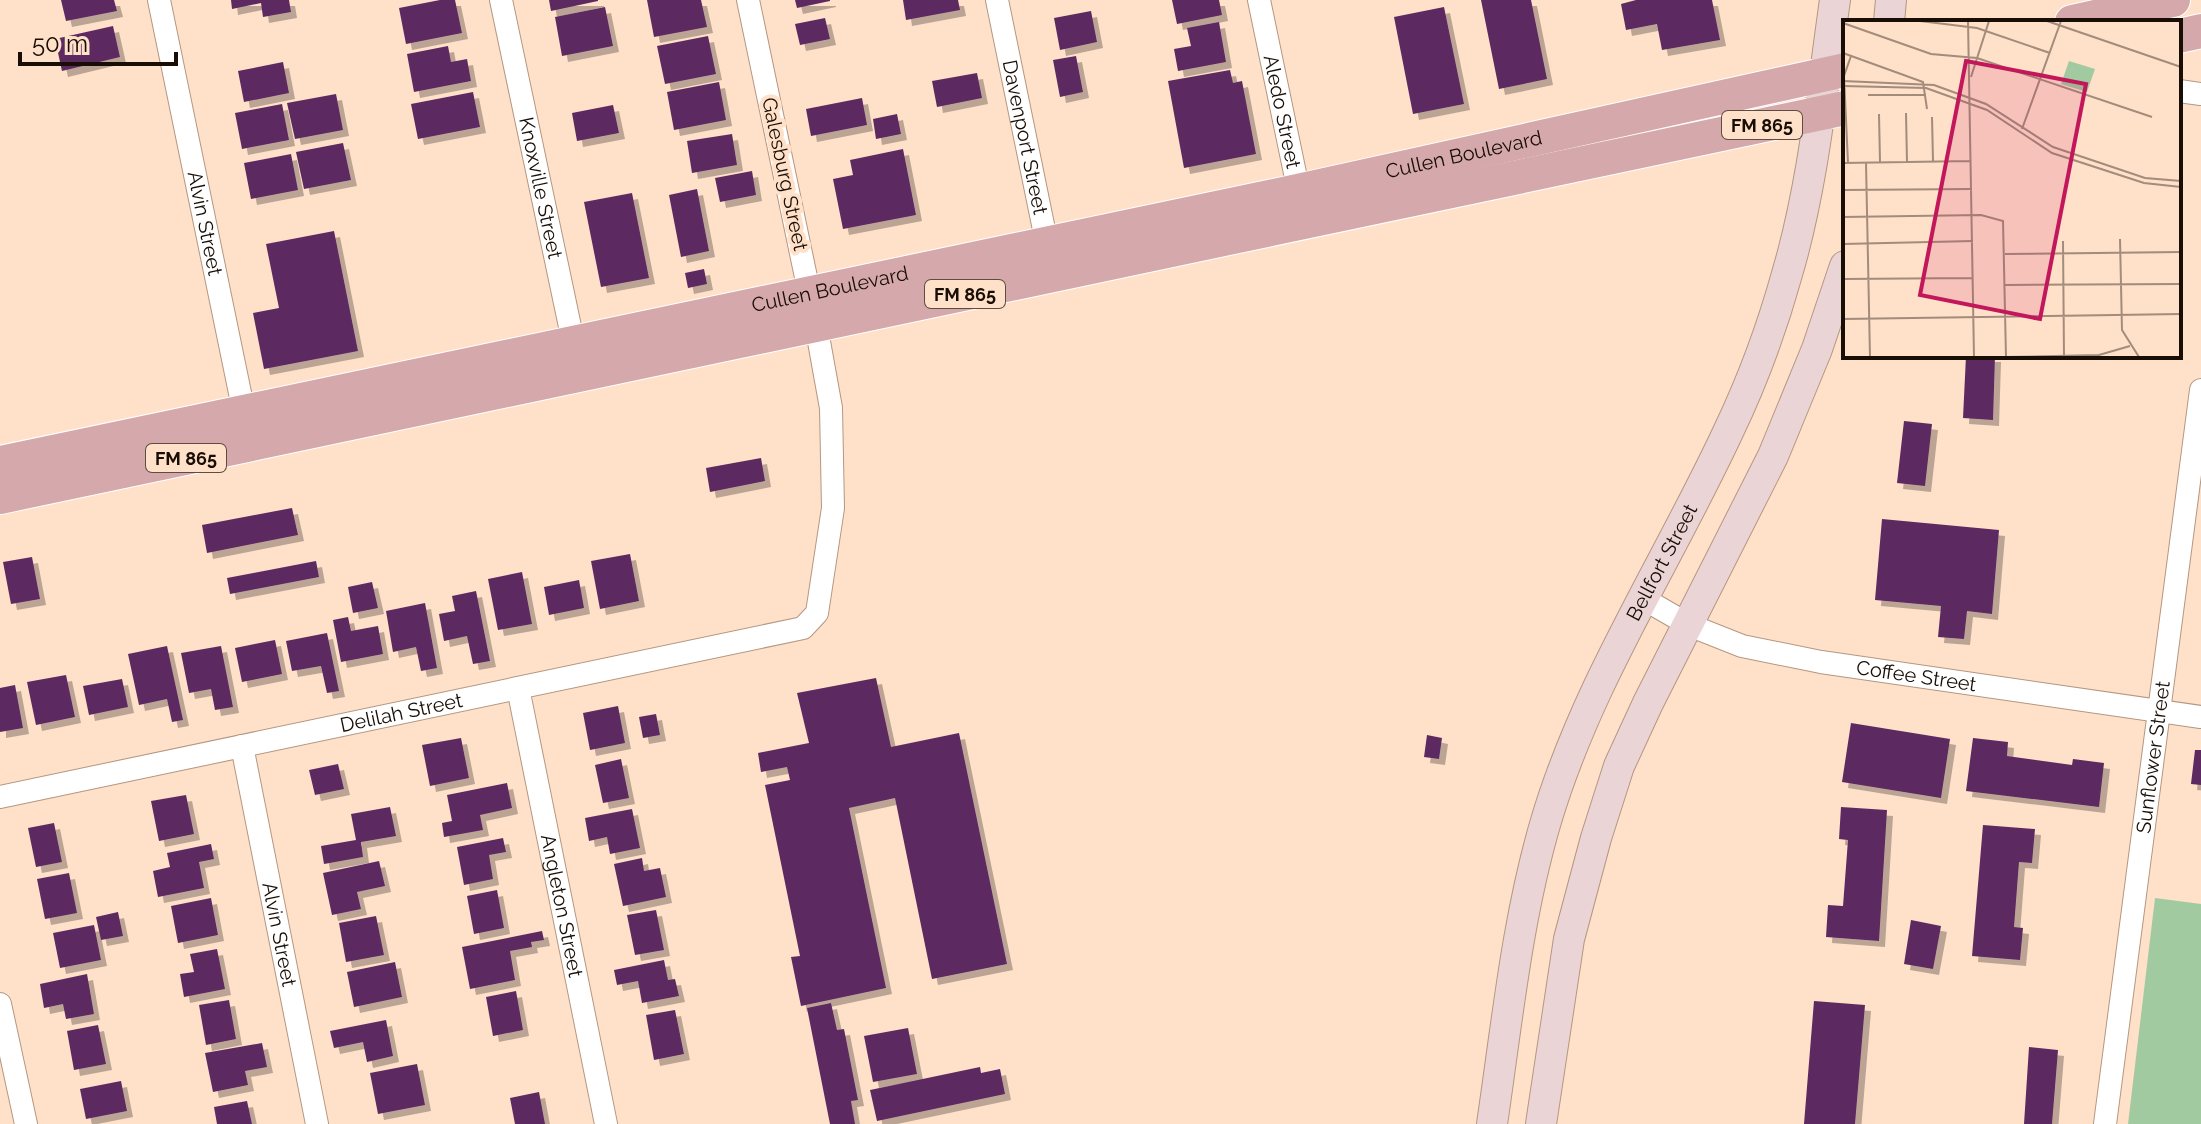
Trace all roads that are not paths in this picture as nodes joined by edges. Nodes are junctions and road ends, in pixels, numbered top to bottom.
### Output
1 (159, 0) edge
2 (501, 0) edge
3 (748, 0) edge
4 (997, 0) edge
5 (1259, 0) edge
6 (1835, 0) edge
7 (1891, 0) edge
8 (2173, 0) edge
9 (1889, 20) edge
10 (2081, 20) edge
11 (2201, 31) edge
12 (2181, 36) edge
13 (1835, 72) edge
14 (2181, 91) edge
15 (2201, 94) edge
16 (1832, 110) edge
17 (1298, 191) junction
18 (1305, 224) junction
19 (1050, 260) junction
20 (1843, 272) edge
21 (813, 309) junction
22 (573, 342) junction
23 (580, 376) junction
24 (2201, 390) edge
25 (244, 411) junction
26 (1729, 432) junction
27 (251, 445) junction
28 (1773, 456) junction
29 (0, 463) edge
30 (0, 497) edge
31 (1644, 599) junction
32 (1689, 625) junction
33 (803, 628) joint
34 (518, 688) junction
35 (2158, 711) junction
36 (2201, 717) edge
37 (242, 746) junction
38 (0, 797) edge
39 (1519, 935) junction
40 (1569, 939) junction
41 (0, 1004) edge
42 (26, 1124) edge
43 (317, 1124) edge
44 (606, 1124) edge
45 (1492, 1124) edge
46 (1541, 1124) edge
47 (2105, 1124) edge

1 - 25 street, Alvin Street
2 - 22 street, Knoxville Street
3 - 21 street, Galesburg Street
4 - 19 street, Davenport Street
5 - 17 street, Aledo Street
6 - 13 main road, Bellfort Street
7 - 9 main road
8 - 10 main road
11 - 12 main road
13 - 16 main road, Bellfort Street
13 - 17 main road, Cullen Boulevard / FM 865
14 - 15 street
16 - 18 main road, Cullen Boulevard / FM 865
16 - 26 main road, Bellfort Street
17 - 18 street, Aledo Street
17 - 19 main road, Cullen Boulevard / FM 865
18 - 19 main road, Cullen Boulevard / FM 865
19 - 21 main road, Cullen Boulevard / FM 865
20 - 28 main road
21 - 22 main road, Cullen Boulevard / FM 865
21 - 23 main road, Cullen Boulevard / FM 865
21 - 33 street, Galesburg Street
22 - 23 street, Knoxville Street
22 - 25 main road, Cullen Boulevard / FM 865
23 - 27 main road, Cullen Boulevard / FM 865
24 - 35 street, Sunflower Street
25 - 27 street, Alvin Street
25 - 29 main road, Cullen Boulevard / FM 865
26 - 28 main road
26 - 31 main road, Bellfort Street
27 - 30 main road, Cullen Boulevard / FM 865
28 - 32 main road
31 - 32 street, Coffee Street
31 - 39 main road, Bellfort Street
32 - 35 street, Coffee Street
32 - 40 main road
33 - 34 street, Delilah Street
34 - 37 street, Delilah Street
34 - 44 street, Angleton Street
35 - 36 street, Coffee Street
35 - 47 street, Sunflower Street
37 - 38 street, Delilah Street
37 - 43 street, Alvin Street
39 - 40 main road
39 - 45 main road, Bellfort Street
40 - 46 main road
41 - 42 street

